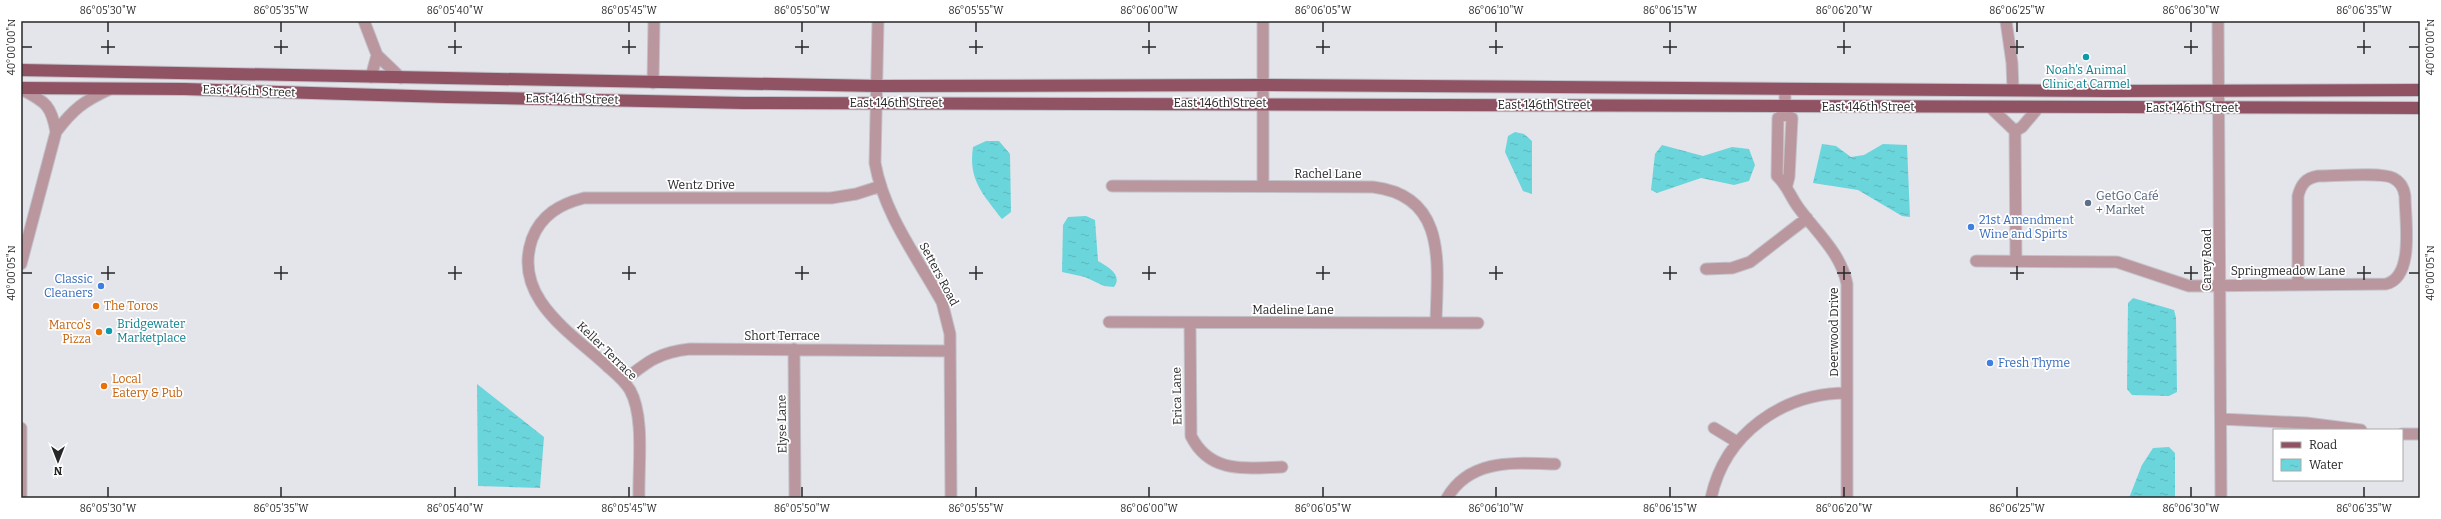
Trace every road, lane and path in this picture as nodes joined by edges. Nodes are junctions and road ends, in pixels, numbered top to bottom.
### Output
1 (364, 21) edge
2 (654, 21) edge
3 (878, 21) edge
4 (1263, 21) edge
5 (2006, 21) edge
6 (2218, 21) edge
7 (377, 55) junction
8 (21, 70) edge
9 (371, 77) junction
10 (401, 78) junction
11 (653, 83) junction
12 (21, 88) edge
13 (110, 89) junction
14 (1785, 89) junction
15 (2013, 90) junction
16 (2219, 90) junction
17 (2420, 90) edge
18 (876, 94) junction
19 (1263, 94) junction
20 (1991, 108) junction
21 (2038, 108) junction
22 (2219, 108) junction
23 (2420, 108) edge
24 (1785, 110) junction
25 (2015, 131) junction
26 (56, 132) junction
27 (881, 186) junction
28 (1112, 186) dead end
29 (1264, 186) junction
30 (1807, 218) junction
31 (534, 235) joint
32 (1976, 261) dead end
33 (2016, 261) junction
34 (21, 264) edge
35 (1706, 269) dead end
36 (2298, 284) junction
37 (2220, 285) junction
38 (1109, 322) dead end
39 (1190, 323) junction
40 (1436, 323) junction
41 (1478, 323) dead end
42 (794, 350) junction
43 (950, 351) junction
44 (623, 381) junction
45 (1848, 393) junction
46 (2221, 419) junction
47 (21, 428) edge
48 (1714, 428) dead end
49 (2353, 429) edge
50 (2403, 434) edge
51 (2420, 434) edge
52 (1737, 442) junction
53 (1555, 464) dead end
54 (1282, 467) dead end
55 (21, 498) edge
56 (639, 498) edge
57 (795, 498) edge
58 (951, 498) edge
59 (1447, 498) edge
60 (1711, 498) edge
61 (1847, 498) edge
62 (2221, 498) edge

1 - 7 street
2 - 11 street
3 - 18 street, Setters Road
4 - 19 street
5 - 15 street
6 - 16 street, Carey Road
7 - 9 street
7 - 10 street
8 - 9 main road, East 146th Street
9 - 10 main road, East 146th Street
10 - 11 main road, East 146th Street
11 - 18 main road, East 146th Street
12 - 13 main road, East 146th Street
12 - 26 street
13 - 18 main road, East 146th Street
13 - 26 street
14 - 15 main road, East 146th Street
14 - 19 main road, East 146th Street
14 - 24 street
15 - 16 main road, East 146th Street
16 - 17 main road, East 146th Street
16 - 22 street, Carey Road
18 - 19 main road, East 146th Street
18 - 19 main road, East 146th Street
18 - 27 street, Setters Road
19 - 24 main road, East 146th Street
19 - 29 street
20 - 21 main road, East 146th Street
20 - 24 main road, East 146th Street
20 - 25 street
21 - 22 main road, East 146th Street
21 - 25 street
22 - 23 main road, East 146th Street
22 - 37 street, Carey Road
24 - 30 street, Deerwood Drive
25 - 33 street
26 - 34 street
27 - 31 street, Wentz Drive
27 - 43 street, Setters Road
28 - 29 street, Rachel Lane
29 - 40 street, Rachel Lane
30 - 35 street
30 - 45 street, Deerwood Drive
31 - 44 street, Keller Terrace
32 - 33 street, Springmeadow Lane
33 - 37 street, Springmeadow Lane
36 - 36 street, Springmeadow Lane
36 - 37 street, Springmeadow Lane
37 - 46 street, Carey Road
38 - 39 street, Madeline Lane
39 - 40 street, Madeline Lane
39 - 54 street, Erica Lane
40 - 41 street, Madeline Lane
42 - 43 street, Short Terrace
42 - 44 street, Short Terrace
42 - 57 street, Elyse Lane
43 - 58 street, Setters Road
44 - 56 street, Keller Terrace
45 - 52 street
45 - 61 street, Deerwood Drive
46 - 49 street
46 - 62 street, Carey Road
47 - 55 street
48 - 52 street
50 - 51 street
52 - 60 street
53 - 59 street

